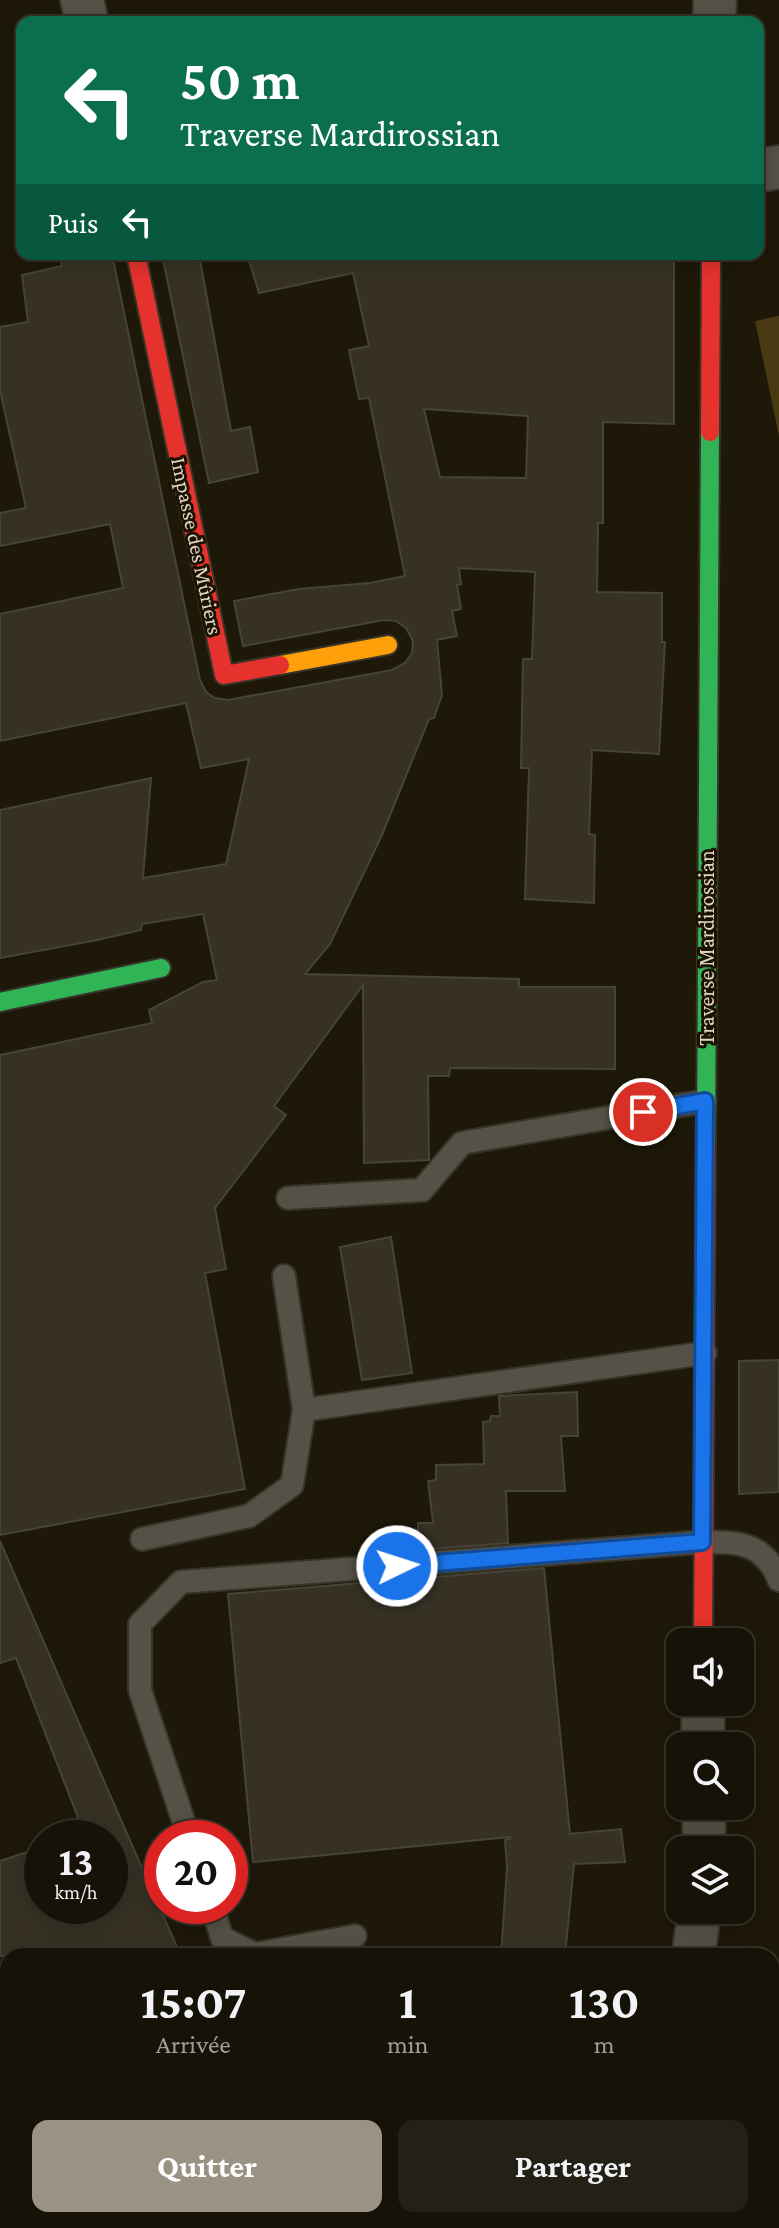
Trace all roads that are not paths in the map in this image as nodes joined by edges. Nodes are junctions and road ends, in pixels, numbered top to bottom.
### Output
1 (137, 260) edge
2 (711, 260) edge
3 (388, 645) dead end
4 (161, 968) dead end
5 (0, 1002) edge
6 (705, 1101) junction
7 (288, 1198) dead end
8 (284, 1276) dead end
9 (705, 1353) junction
10 (304, 1410) junction
11 (142, 1539) dead end
12 (702, 1542) junction
13 (779, 1580) edge
14 (703, 1628) edge
15 (183, 1820) edge
16 (218, 1924) edge
17 (698, 1924) edge
18 (355, 1936) dead end
19 (243, 1948) edge
20 (288, 1948) edge
21 (694, 1948) edge

1 - 3 street, Impasse des Mûriers
2 - 6 street, Traverse Mardirossian
4 - 5 street
6 - 7 lane
6 - 9 street, Traverse Mardirossian
8 - 10 lane
9 - 10 lane
9 - 12 street, Traverse Mardirossian
10 - 11 lane
12 - 13 lane
12 - 14 street, Traverse Mardirossian
12 - 15 lane
16 - 19 lane
17 - 21 street
18 - 20 lane

